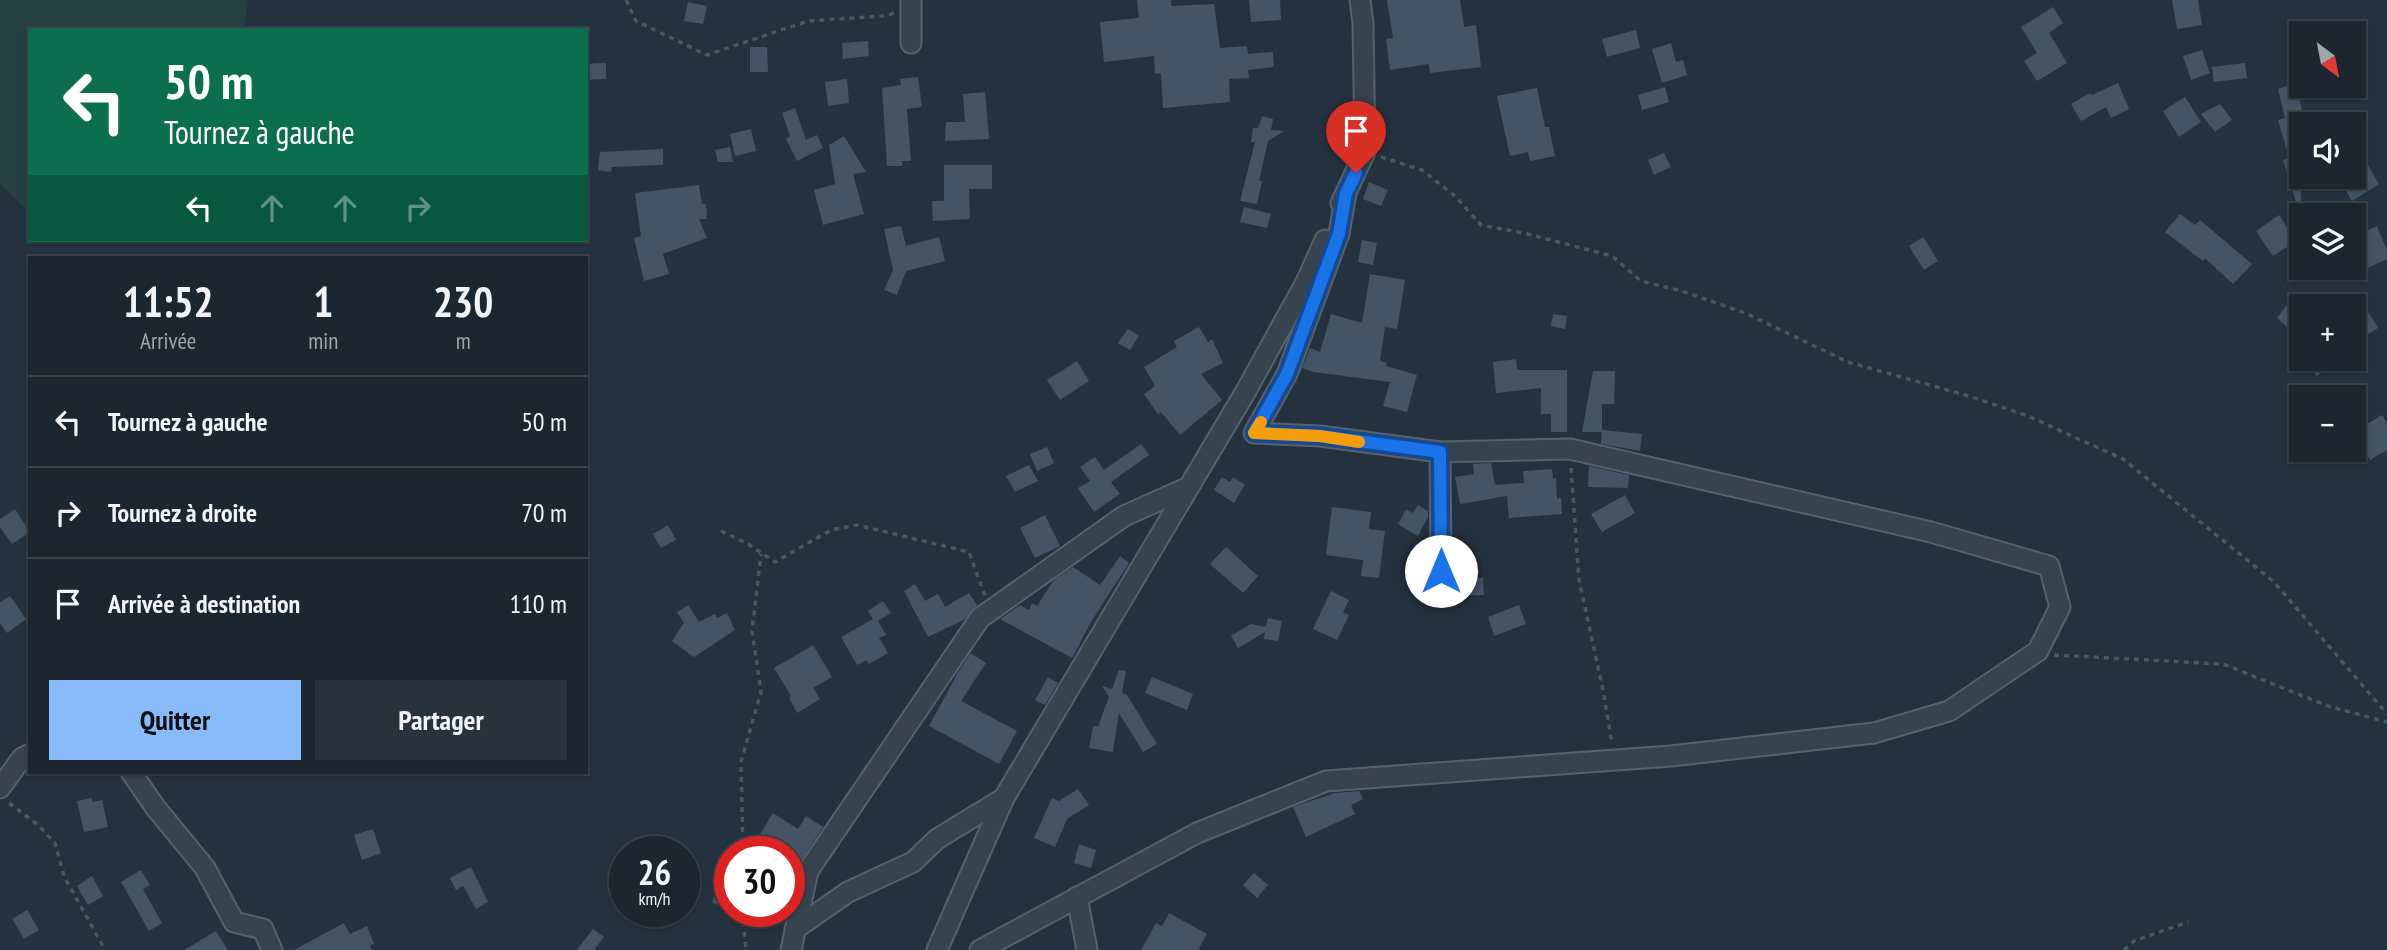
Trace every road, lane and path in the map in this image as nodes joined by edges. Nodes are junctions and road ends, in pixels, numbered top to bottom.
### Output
1 (626, 0) edge
2 (1360, 0) edge
3 (911, 3) edge
4 (911, 43) dead end
5 (1365, 152) junction
6 (1346, 193) junction
7 (1570, 449) junction
8 (1440, 452) junction
9 (1189, 487) junction
10 (721, 531) dead end
11 (761, 553) junction
12 (1441, 571) dead end
13 (990, 611) junction
14 (2038, 651) junction
15 (2387, 714) edge
16 (2387, 722) edge
17 (28, 755) edge
18 (1615, 760) junction
19 (132, 774) edge
20 (0, 788) edge
21 (0, 796) edge
22 (1004, 798) junction
23 (743, 836) edge
24 (1077, 897) junction
25 (2188, 922) dead end
26 (744, 927) edge
27 (795, 929) junction
28 (105, 950) edge
29 (272, 950) edge
30 (746, 950) edge
31 (791, 950) edge
32 (937, 950) edge
33 (980, 950) edge
34 (1087, 950) edge
35 (2124, 950) edge

1 - 3 path
2 - 5 street
3 - 4 street
5 - 6 street
5 - 15 path
6 - 8 street
6 - 9 street
7 - 8 street
7 - 14 street
7 - 18 path
8 - 12 street
9 - 13 street
9 - 22 street
10 - 11 path
11 - 13 path
11 - 23 path
13 - 27 street
14 - 16 path
14 - 18 street
17 - 20 street
18 - 24 street
19 - 29 street
21 - 28 path
22 - 27 street
22 - 32 street
24 - 33 street
24 - 34 street
25 - 35 path
26 - 30 path
27 - 31 street

